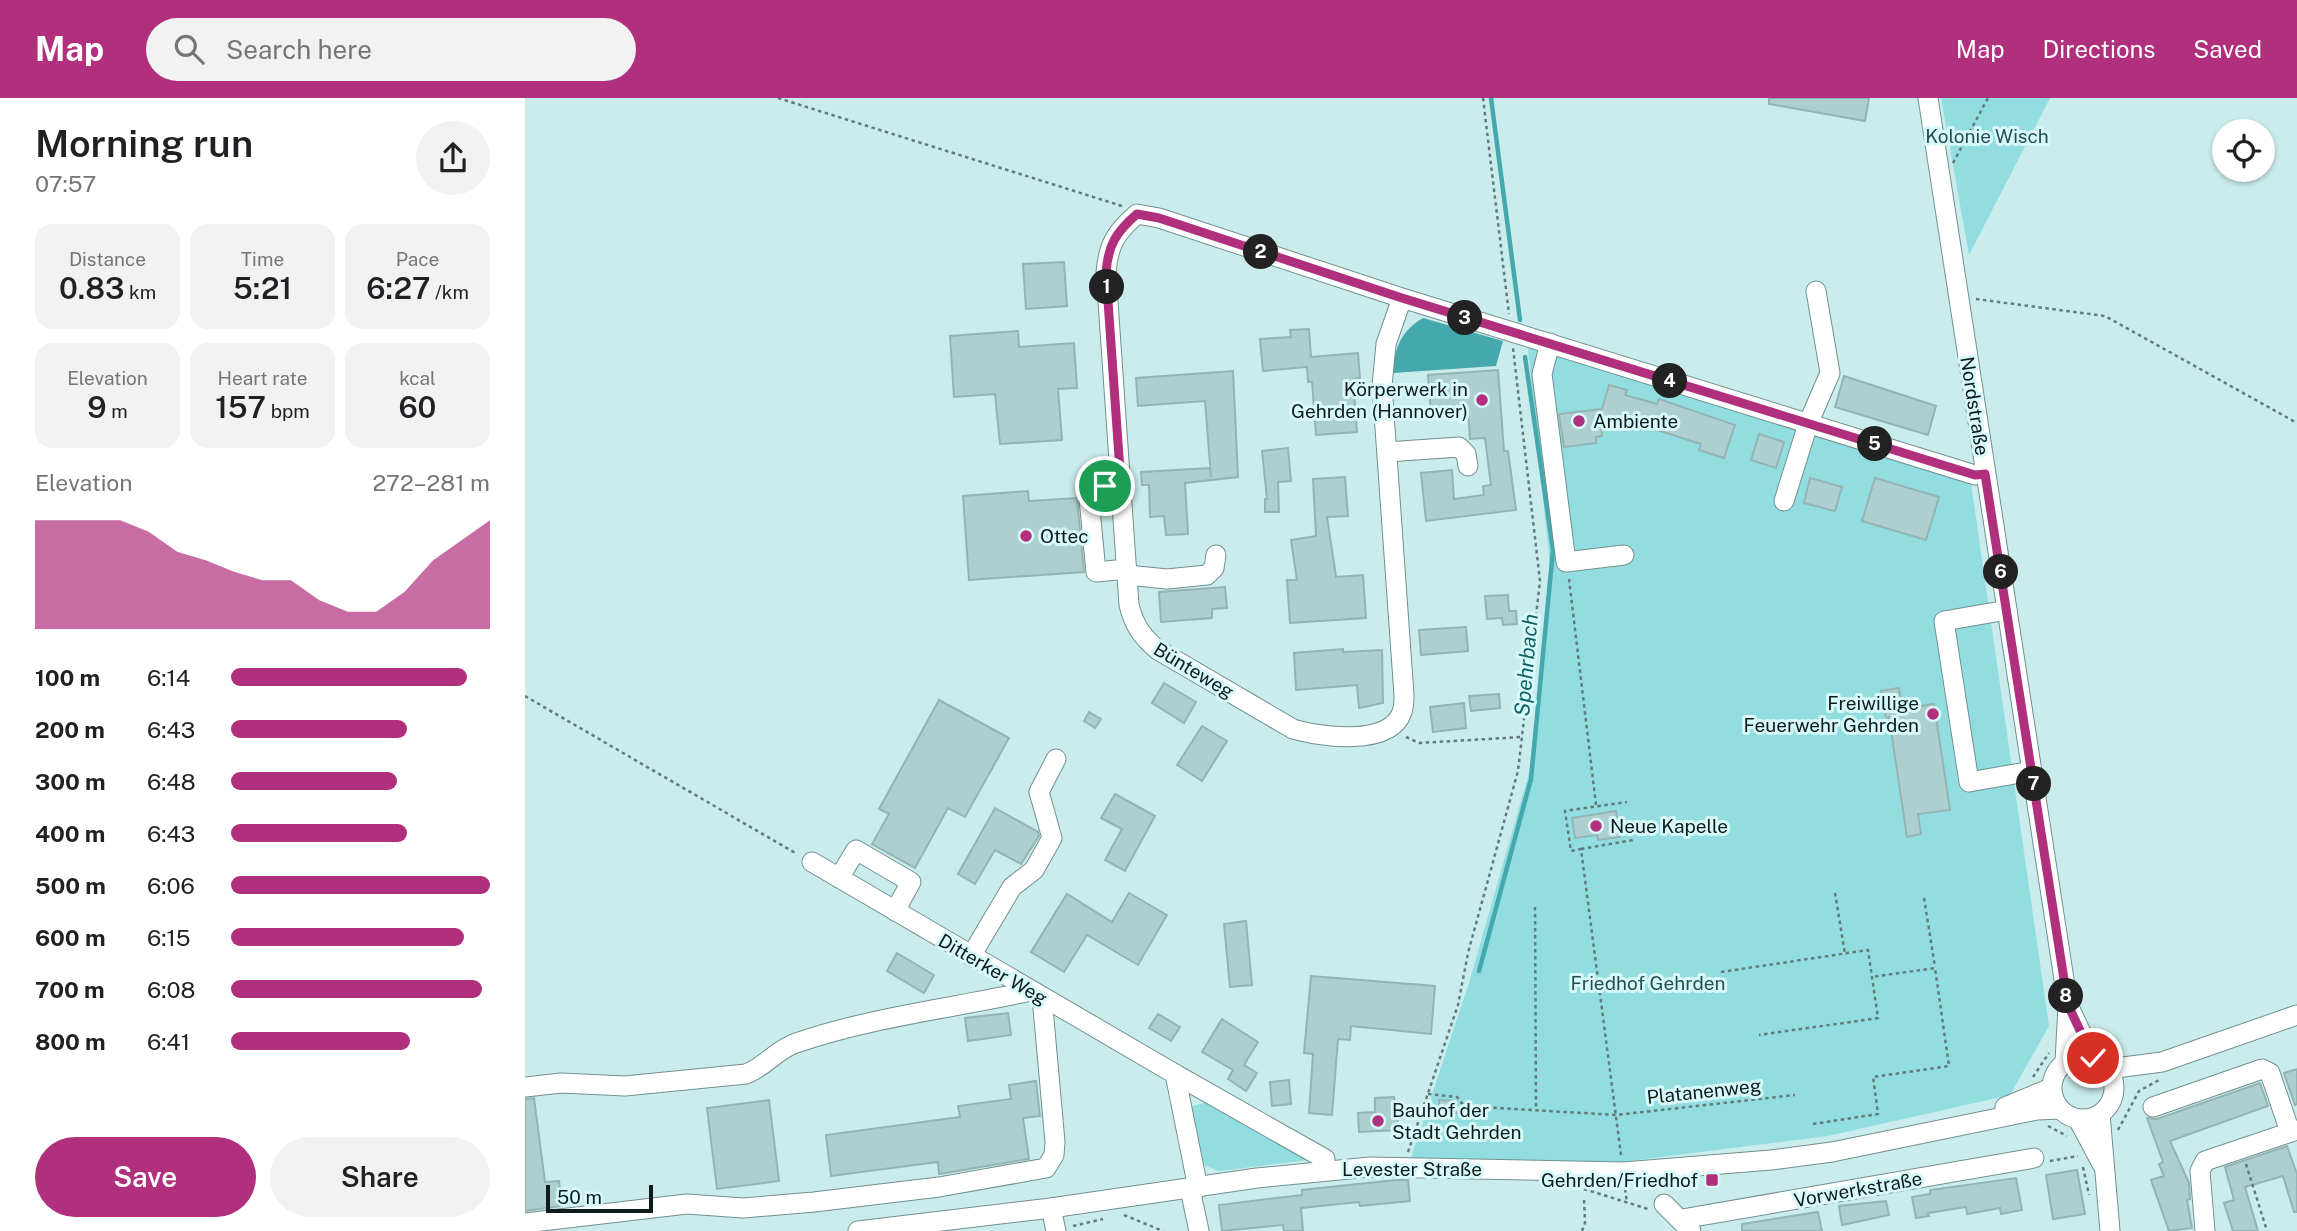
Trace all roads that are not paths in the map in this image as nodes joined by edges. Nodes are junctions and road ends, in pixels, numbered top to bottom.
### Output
1 (1928, 98) edge
2 (1816, 291) dead end
3 (1402, 298) junction
4 (1550, 343) junction
5 (1808, 424) junction
6 (1387, 452) junction
7 (1468, 466) dead end
8 (1985, 474) junction
9 (1121, 485) junction
10 (1784, 501) dead end
11 (1216, 555) dead end
12 (1624, 555) dead end
13 (1127, 572) junction
14 (2007, 610) junction
15 (1056, 759) dead end
16 (2032, 771) junction
17 (812, 862) road end
18 (839, 878) junction
19 (895, 911) junction
20 (971, 956) junction
21 (1036, 994) junction
22 (2068, 1005) junction
23 (2297, 1015) edge
24 (2066, 1062) junction
25 (2162, 1062) junction
26 (2101, 1064) junction
27 (1175, 1074) junction
28 (525, 1087) edge
29 (2051, 1088) junction
30 (2114, 1091) junction
31 (2153, 1107) dead end
32 (2060, 1110) junction
33 (2101, 1114) junction
34 (2078, 1119) junction
35 (1965, 1123) junction
36 (2294, 1131) edge
37 (2034, 1158) road end
38 (1326, 1170) junction
39 (2105, 1171) junction
40 (1194, 1188) junction
41 (1656, 1207) road end
42 (1051, 1208) junction
43 (525, 1223) edge
44 (1687, 1225) edge
45 (858, 1231) edge
46 (1056, 1231) edge
47 (1199, 1231) edge
48 (2110, 1231) edge
49 (2205, 1231) edge

1 - 8 street, Nordstraße
2 - 5 street
3 - 4 street
3 - 6 street
3 - 9 street, Bünteweg
4 - 5 street
4 - 12 street
5 - 8 street
5 - 10 street
6 - 7 street
6 - 13 street, Bünteweg
8 - 14 street, Nordstraße
9 - 13 street, Bünteweg
9 - 13 street
11 - 13 street
14 - 16 street, Nordstraße
14 - 16 street
15 - 20 street
16 - 22 street, Nordstraße
17 - 18 street, Ditterker Weg
18 - 19 street, Ditterker Weg
18 - 19 street
19 - 20 street, Ditterker Weg
20 - 21 street, Ditterker Weg
21 - 27 street, Ditterker Weg
21 - 28 street
21 - 43 street
22 - 24 street, Nordstraße
22 - 26 street, Nordstraße
23 - 25 street
24 - 26 street
24 - 29 street
25 - 26 street
25 - 30 street
26 - 30 street
27 - 38 street, Ditterker Weg
27 - 40 street
29 - 32 street
29 - 35 street, Levester Straße
30 - 33 street
31 - 36 street
32 - 34 street
32 - 35 street, Levester Straße
33 - 34 street
33 - 39 street
34 - 39 street
35 - 38 street, Levester Straße
36 - 49 street
37 - 44 street, Vorwerkstraße
38 - 40 street, Levester Straße
39 - 48 street
40 - 42 street, Levester Straße
40 - 47 street
41 - 44 street, Vorwerkstraße
42 - 45 street, Levester Straße
42 - 46 street

